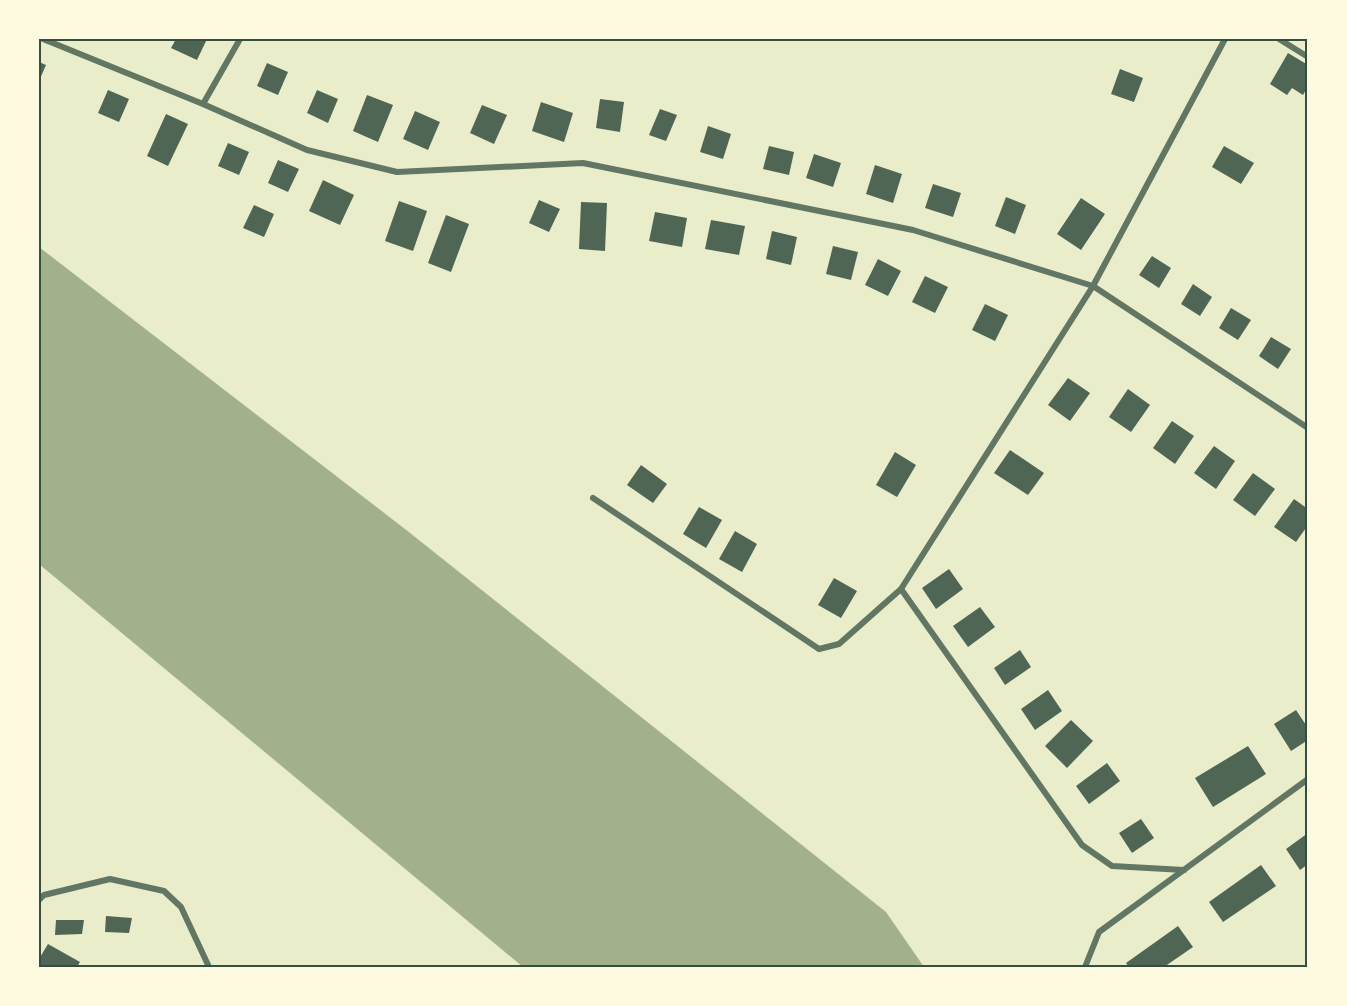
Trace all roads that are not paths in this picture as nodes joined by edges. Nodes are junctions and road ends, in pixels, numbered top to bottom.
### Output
1 (43, 39) edge
2 (240, 39) edge
3 (1225, 39) edge
4 (1280, 39) edge
5 (1308, 57) edge
6 (203, 104) junction
7 (1093, 286) junction
8 (1308, 428) edge
9 (593, 498) dead end
10 (901, 589) junction
11 (1308, 779) edge
12 (1184, 870) junction
13 (39, 900) edge
14 (209, 967) edge
15 (1085, 967) edge

1 - 6 street
2 - 6 street
3 - 7 street
4 - 5 street
6 - 7 street
7 - 8 street
7 - 10 street
9 - 10 street
10 - 12 street
11 - 12 street
12 - 15 street
13 - 14 street

